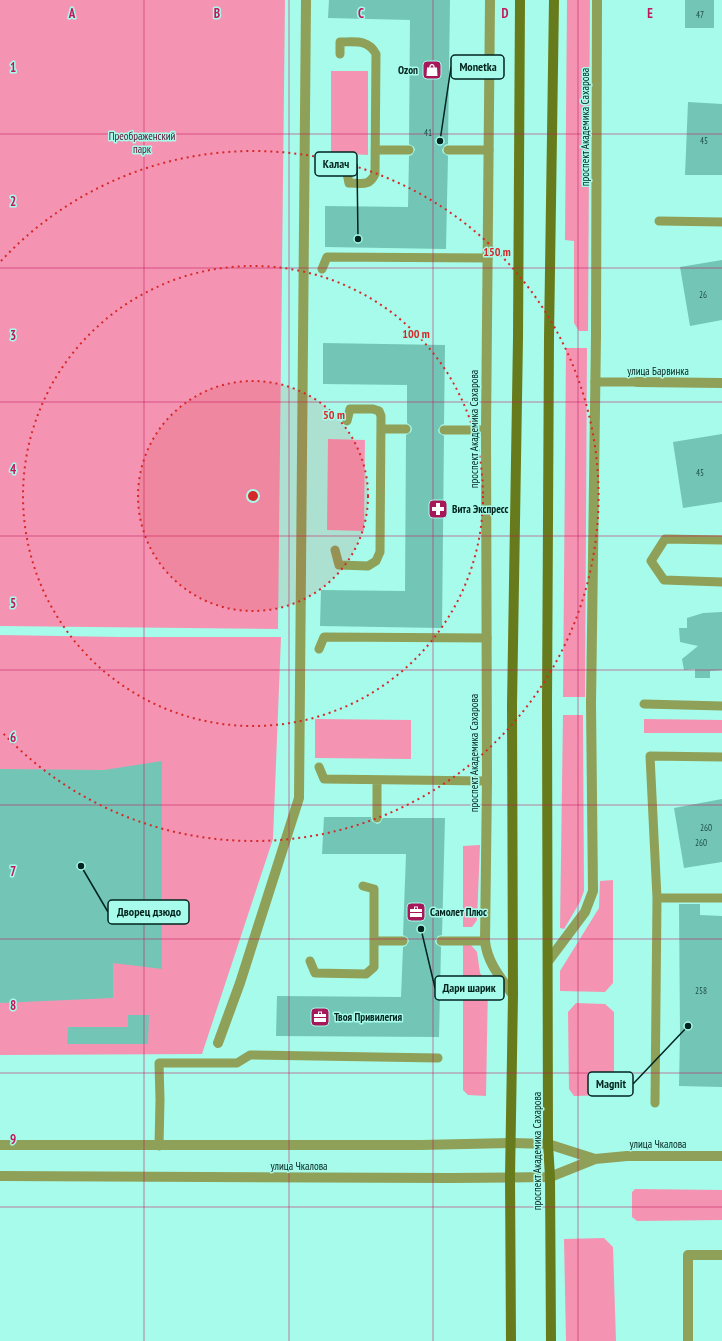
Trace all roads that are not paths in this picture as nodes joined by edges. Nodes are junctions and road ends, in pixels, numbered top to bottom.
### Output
1 (306, 0) edge
2 (490, 0) edge
3 (520, 0) edge
4 (554, 0) edge
5 (597, 0) edge
6 (340, 54) dead end
7 (375, 150) junction
8 (409, 150) dead end
9 (448, 150) dead end
10 (489, 150) junction
11 (346, 168) dead end
12 (659, 221) dead end
13 (722, 222) edge
14 (380, 248) dead end
15 (378, 257) junction
16 (488, 258) junction
17 (322, 269) dead end
18 (595, 382) junction
19 (637, 382) joint
20 (722, 383) edge
21 (347, 421) dead end
22 (381, 429) junction
23 (406, 429) dead end
24 (444, 430) dead end
25 (486, 430) junction
26 (722, 540) edge
27 (336, 550) dead end
28 (722, 582) edge
29 (487, 638) junction
30 (319, 649) dead end
31 (644, 704) dead end
32 (722, 706) edge
33 (722, 757) edge
34 (319, 767) dead end
35 (377, 780) junction
36 (486, 781) junction
37 (377, 818) dead end
38 (364, 886) dead end
39 (657, 898) junction
40 (722, 898) edge
41 (374, 941) junction
42 (403, 941) dead end
43 (442, 941) dead end
44 (485, 941) junction
45 (549, 960) junction
46 (310, 961) dead end
47 (513, 995) junction
48 (218, 1043) dead end
49 (438, 1058) dead end
50 (655, 1104) dead end
51 (512, 1143) junction
52 (548, 1144) junction
53 (0, 1145) edge
54 (159, 1146) junction
55 (722, 1156) edge
56 (595, 1159) junction
57 (0, 1176) edge
58 (510, 1177) junction
59 (550, 1177) junction
60 (722, 1255) edge
61 (511, 1341) edge
62 (551, 1341) edge
63 (688, 1341) edge

1 - 48 street
2 - 10 street, проспект Академика Сахарова
3 - 47 main road
4 - 45 main road, проспект Академика Сахарова
5 - 18 street, проспект Академика Сахарова
6 - 7 lane
7 - 8 lane
7 - 11 lane
9 - 10 lane
10 - 16 street, проспект Академика Сахарова
12 - 13 lane
14 - 15 lane
15 - 16 lane
15 - 17 lane
16 - 25 street, проспект Академика Сахарова
18 - 19 lane, улица Барвинка
18 - 45 street, проспект Академика Сахарова
19 - 20 street, улица Барвинка
21 - 22 lane
22 - 23 lane
22 - 27 lane
24 - 25 lane
25 - 29 street, проспект Академика Сахарова
26 - 28 lane
29 - 30 lane
29 - 36 street, проспект Академика Сахарова
31 - 32 lane
33 - 39 lane
34 - 35 lane
35 - 36 lane
35 - 37 lane
36 - 44 street, проспект Академика Сахарова
38 - 41 lane
39 - 40 lane
39 - 50 lane
41 - 42 lane
41 - 46 lane
43 - 44 lane
44 - 47 street, проспект Академика Сахарова
45 - 52 main road, проспект Академика Сахарова
47 - 51 main road
49 - 54 lane
51 - 52 street, улица Чкалова
51 - 54 street, улица Чкалова
51 - 58 main road
52 - 56 street, улица Чкалова
52 - 59 main road, проспект Академика Сахарова
53 - 54 street, улица Чкалова
55 - 56 street, улица Чкалова
56 - 59 street, улица Чкалова
57 - 58 street, улица Чкалова
58 - 59 street, улица Чкалова
58 - 61 main road
59 - 62 main road, проспект Академика Сахарова
60 - 63 street

